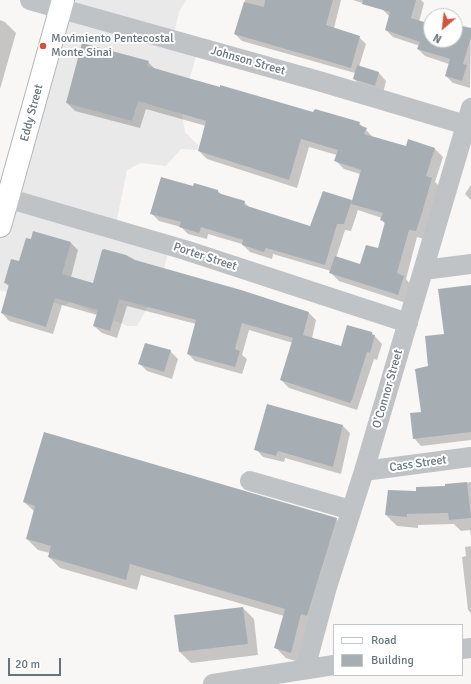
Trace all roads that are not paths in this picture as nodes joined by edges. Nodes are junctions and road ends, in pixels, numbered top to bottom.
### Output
1 (30, 0) edge
2 (62, 5) edge
3 (468, 117) edge
4 (4, 197) edge
5 (0, 226) edge
6 (471, 264) edge
7 (424, 270) junction
8 (408, 323) junction
9 (471, 457) edge
10 (364, 471) junction
11 (250, 481) dead end
12 (351, 510) junction
13 (333, 665) edge
14 (305, 669) junction
15 (247, 681) edge
16 (213, 684) edge

1 - 2 street, Johnson Street
2 - 3 street, Johnson Street
2 - 4 main road, Eddy Street
3 - 7 street, O'Connor Street
4 - 5 main road, Eddy Street
4 - 8 street, Porter Street
6 - 7 street
7 - 8 street, O'Connor Street
8 - 10 street, O'Connor Street
9 - 10 street, Cass Street
10 - 12 street, O'Connor Street
11 - 12 street
12 - 14 street, O'Connor Street
13 - 14 street
14 - 15 street
15 - 16 street

